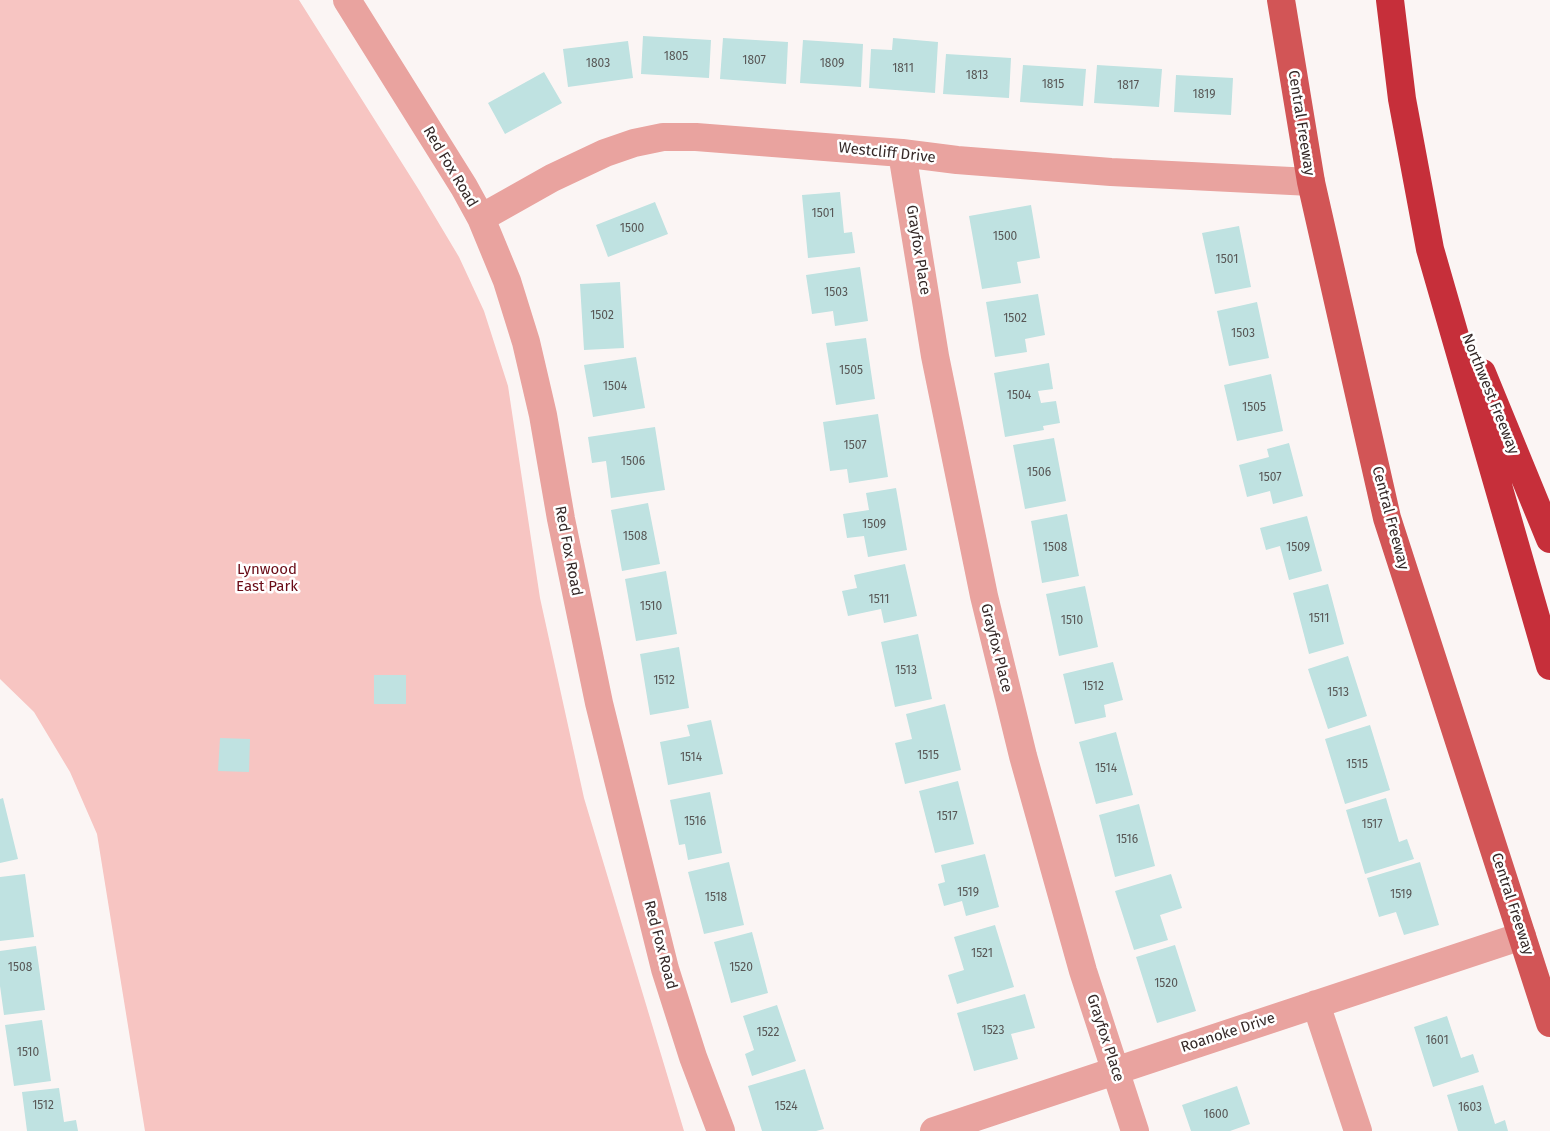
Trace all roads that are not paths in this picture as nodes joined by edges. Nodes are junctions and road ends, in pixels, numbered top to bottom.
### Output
1 (347, 0) edge
2 (1282, 0) edge
3 (1390, 0) edge
4 (902, 154) junction
5 (1311, 182) junction
6 (481, 218) junction
7 (1430, 249) junction
8 (1550, 539) edge
9 (1550, 666) edge
10 (1522, 936) junction
11 (1316, 1004) junction
12 (1550, 1023) edge
13 (1115, 1070) junction
14 (721, 1131) edge
15 (934, 1131) edge
16 (1135, 1131) edge
17 (1358, 1131) edge

1 - 6 street, Red Fox Road
2 - 5 main road, Central Freeway
3 - 7 highway
4 - 5 street, Westcliff Drive
4 - 6 street, Westcliff Drive
4 - 13 street, Grayfox Place
5 - 10 main road, Central Freeway
6 - 14 street, Red Fox Road
7 - 8 highway, Northwest Freeway
7 - 9 highway
10 - 11 street, Roanoke Drive
10 - 12 main road, Central Freeway
11 - 13 street, Roanoke Drive
11 - 17 street
13 - 15 street, Roanoke Drive
13 - 16 street, Grayfox Place

